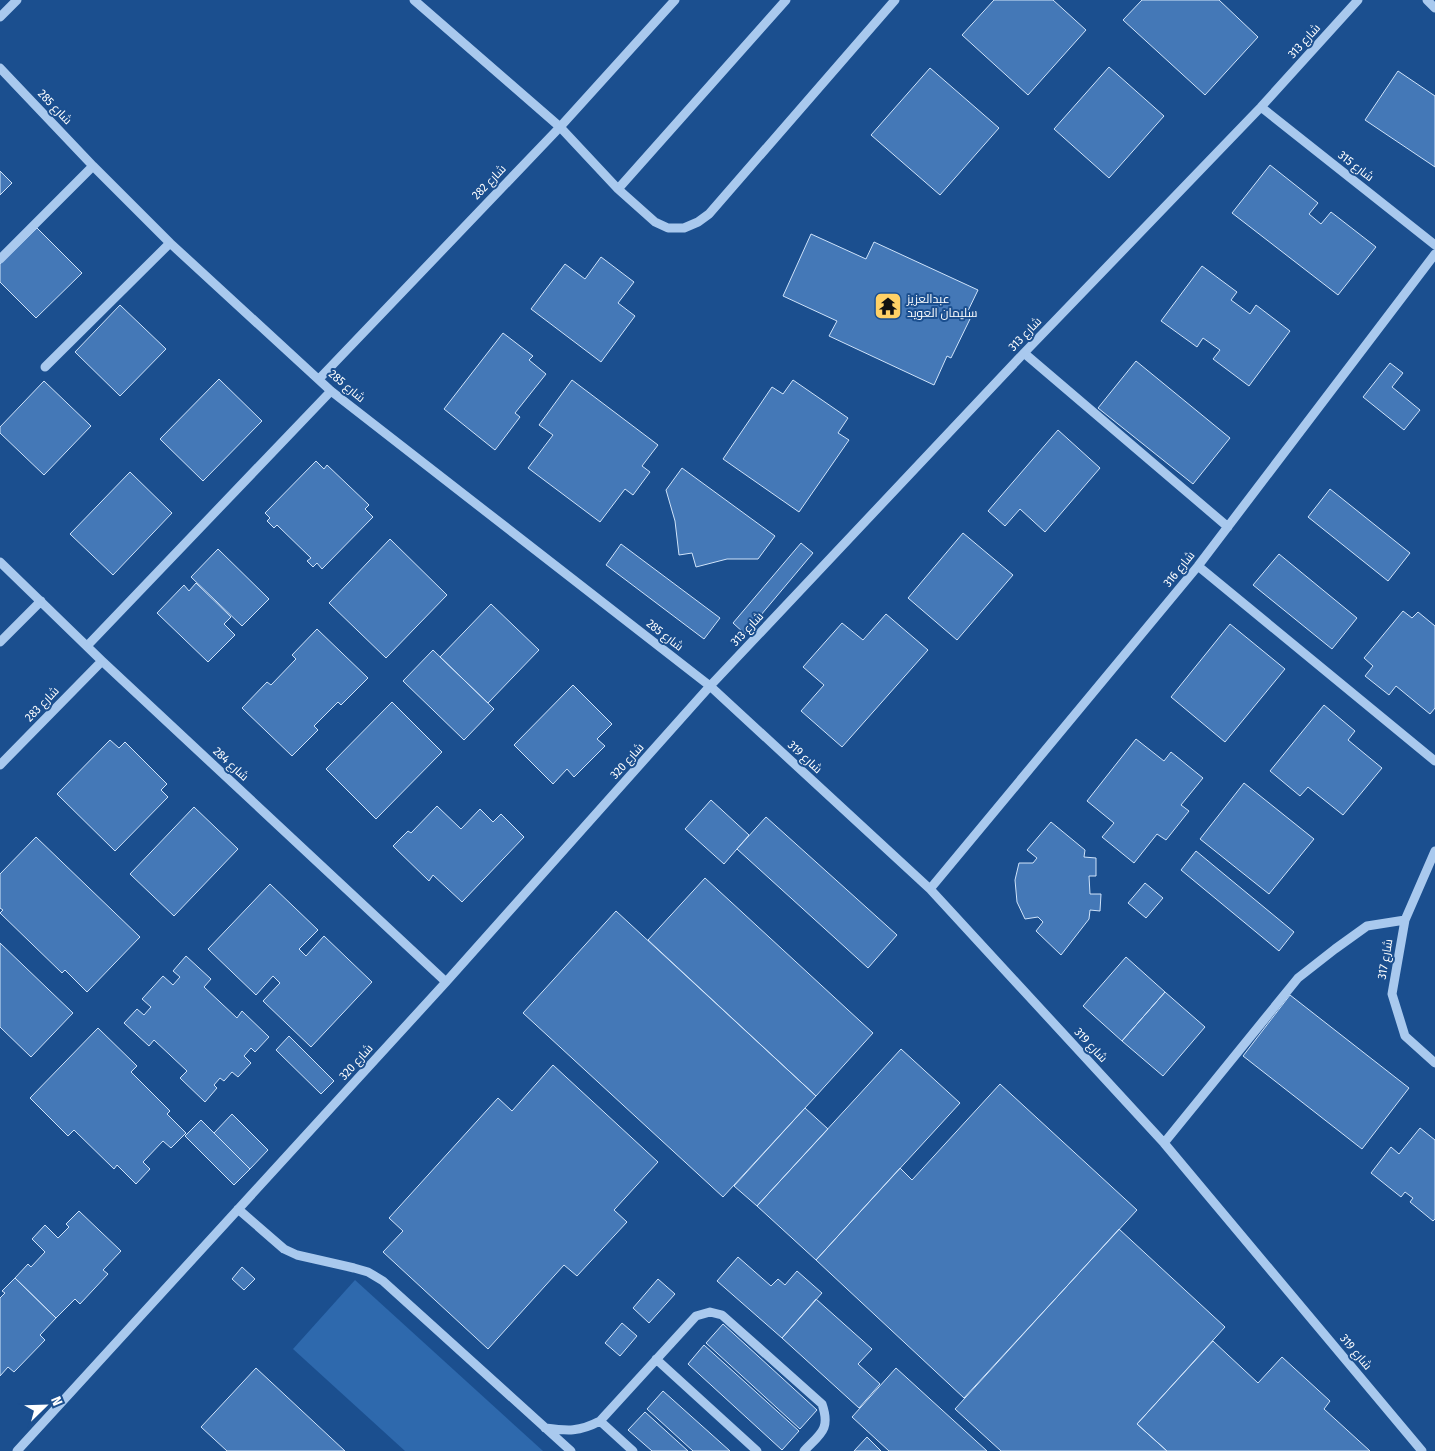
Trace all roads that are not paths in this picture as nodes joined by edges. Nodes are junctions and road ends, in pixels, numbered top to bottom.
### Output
1 (17, 0) edge
2 (414, 0) edge
3 (675, 0) edge
4 (786, 0) edge
5 (895, 0) edge
6 (1358, 0) edge
7 (1426, 0) edge
8 (1435, 8) edge
9 (0, 17) edge
10 (0, 68) edge
11 (1261, 107) junction
12 (560, 126) junction
13 (94, 166) junction
14 (618, 189) junction
15 (170, 243) junction
16 (1435, 245) edge
17 (1435, 254) edge
18 (0, 259) edge
19 (1024, 353) junction
20 (45, 368) dead end
21 (318, 379) junction
22 (331, 391) junction
23 (1228, 527) junction
24 (0, 562) edge
25 (1198, 566) junction
26 (40, 601) junction
27 (0, 642) edge
28 (87, 646) junction
29 (102, 661) junction
30 (710, 686) junction
31 (1435, 761) edge
32 (0, 765) edge
33 (1435, 851) edge
34 (930, 889) junction
35 (1405, 920) junction
36 (446, 982) junction
37 (1435, 1063) edge
38 (1164, 1143) junction
39 (238, 1209) junction
40 (656, 1359) junction
41 (600, 1421) junction
42 (545, 1428) junction
43 (17, 1451) edge
44 (571, 1451) edge
45 (633, 1451) edge
46 (756, 1451) edge
47 (804, 1451) edge
48 (1422, 1451) edge

1 - 9 street
2 - 12 street
3 - 12 street, شارع 282
4 - 14 street
5 - 14 street
6 - 11 street, شارع 313
7 - 8 street
10 - 13 street, شارع 285
11 - 16 street, شارع 315
11 - 19 street, شارع 313
12 - 14 street
12 - 21 street, شارع 282
13 - 15 street, شارع 285
13 - 18 street
15 - 20 street
15 - 21 street, شارع 285
17 - 23 street, شارع 316
19 - 23 street
19 - 30 street, شارع 313
21 - 22 street, شارع 285
22 - 28 street
22 - 30 street, شارع 285
23 - 25 street, شارع 316
24 - 26 street, شارع 284
25 - 31 street
25 - 34 street, شارع 316
26 - 27 street
26 - 28 street, شارع 284
28 - 29 street, شارع 284
29 - 32 street, شارع 283
29 - 36 street, شارع 284
30 - 34 street, شارع 319
30 - 36 street, شارع 320
33 - 35 street, شارع 317
34 - 38 street, شارع 319
35 - 37 street, شارع 317
35 - 38 street
36 - 39 street, شارع 320
38 - 48 street, شارع 319
39 - 42 street
39 - 43 street, شارع 320
40 - 41 street
40 - 46 street
40 - 47 street
41 - 42 street
41 - 45 street
42 - 44 street

